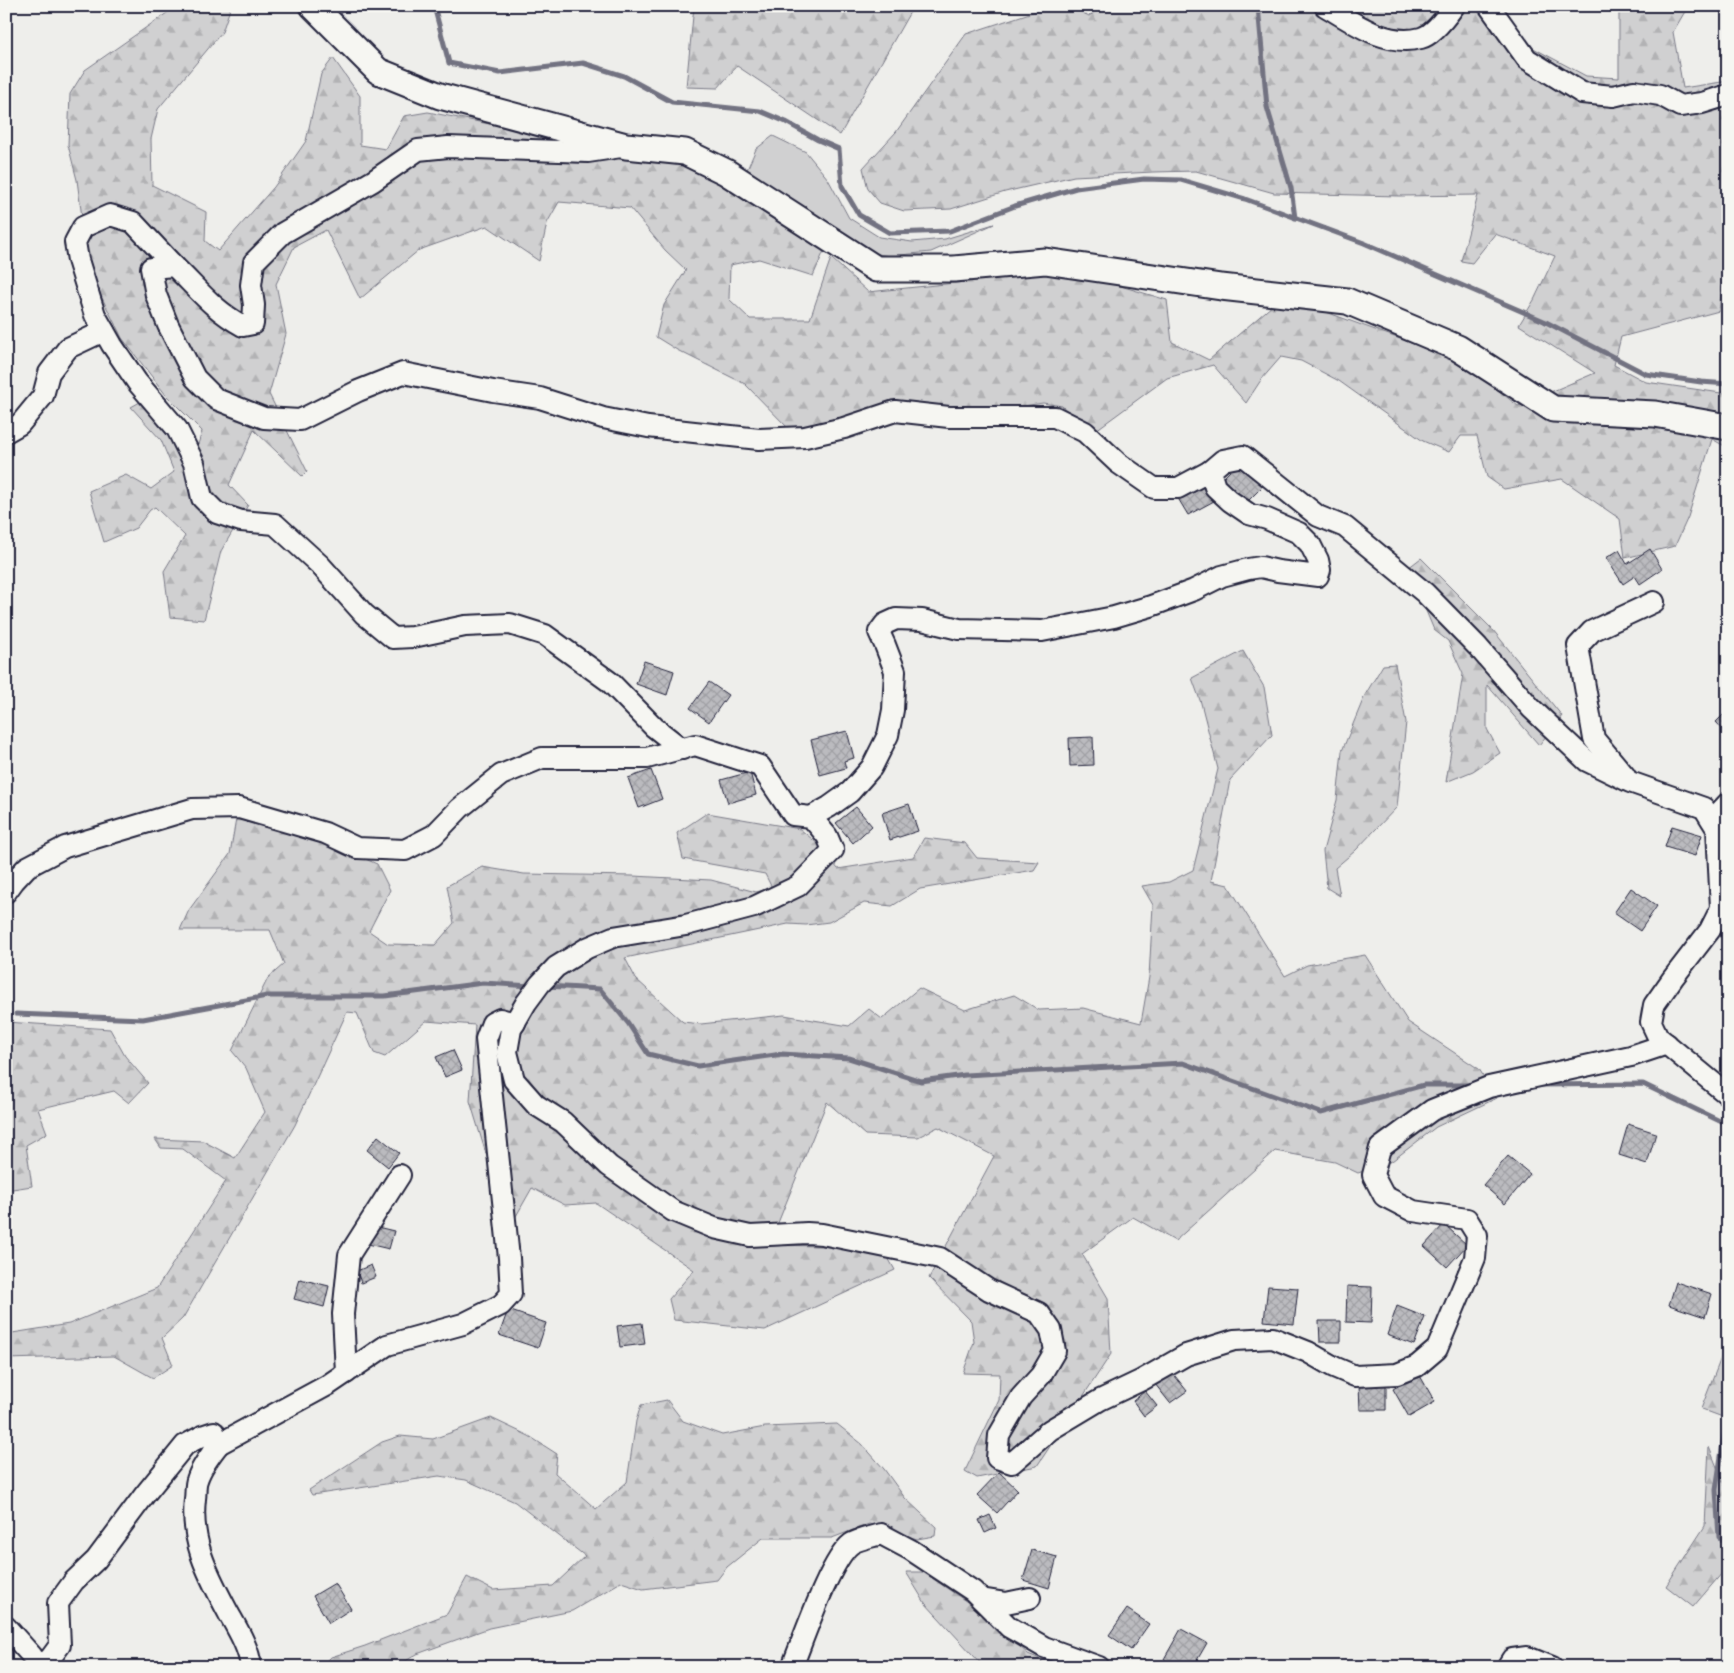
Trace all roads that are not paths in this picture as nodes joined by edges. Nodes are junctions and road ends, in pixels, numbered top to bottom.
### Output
1 (313, 6) edge
2 (1325, 6) edge
3 (1454, 6) edge
4 (1489, 6) edge
5 (1728, 95) edge
6 (626, 146) junction
7 (174, 266) junction
8 (104, 331) junction
9 (1728, 427) edge
10 (6, 432) edge
11 (1210, 471) junction
12 (1654, 602) dead end
13 (682, 749) junction
14 (1630, 782) junction
15 (1728, 803) edge
16 (811, 816) junction
17 (1712, 820) junction
18 (6, 892) edge
19 (515, 1023) junction
20 (1667, 1044) junction
21 (1728, 1095) edge
22 (400, 1175) dead end
23 (346, 1373) junction
24 (219, 1444) junction
25 (1030, 1598) dead end
26 (981, 1599) junction
27 (6, 1627) edge
28 (38, 1666) edge
29 (251, 1667) edge
30 (792, 1667) edge
31 (1099, 1667) edge
32 (1507, 1667) edge
33 (1552, 1667) edge

1 - 6 street
2 - 3 street
4 - 5 street
6 - 7 street
6 - 9 street
7 - 8 street
7 - 11 street
8 - 10 street
8 - 13 street
11 - 14 street
11 - 16 street
12 - 14 street
13 - 16 street
13 - 18 street
14 - 17 street
15 - 17 street
16 - 19 street
17 - 20 street
19 - 20 street
19 - 23 street
20 - 21 street
22 - 23 street
23 - 24 street
24 - 28 street
24 - 29 street
25 - 26 street
26 - 30 street
26 - 31 street
27 - 28 street
32 - 33 street

